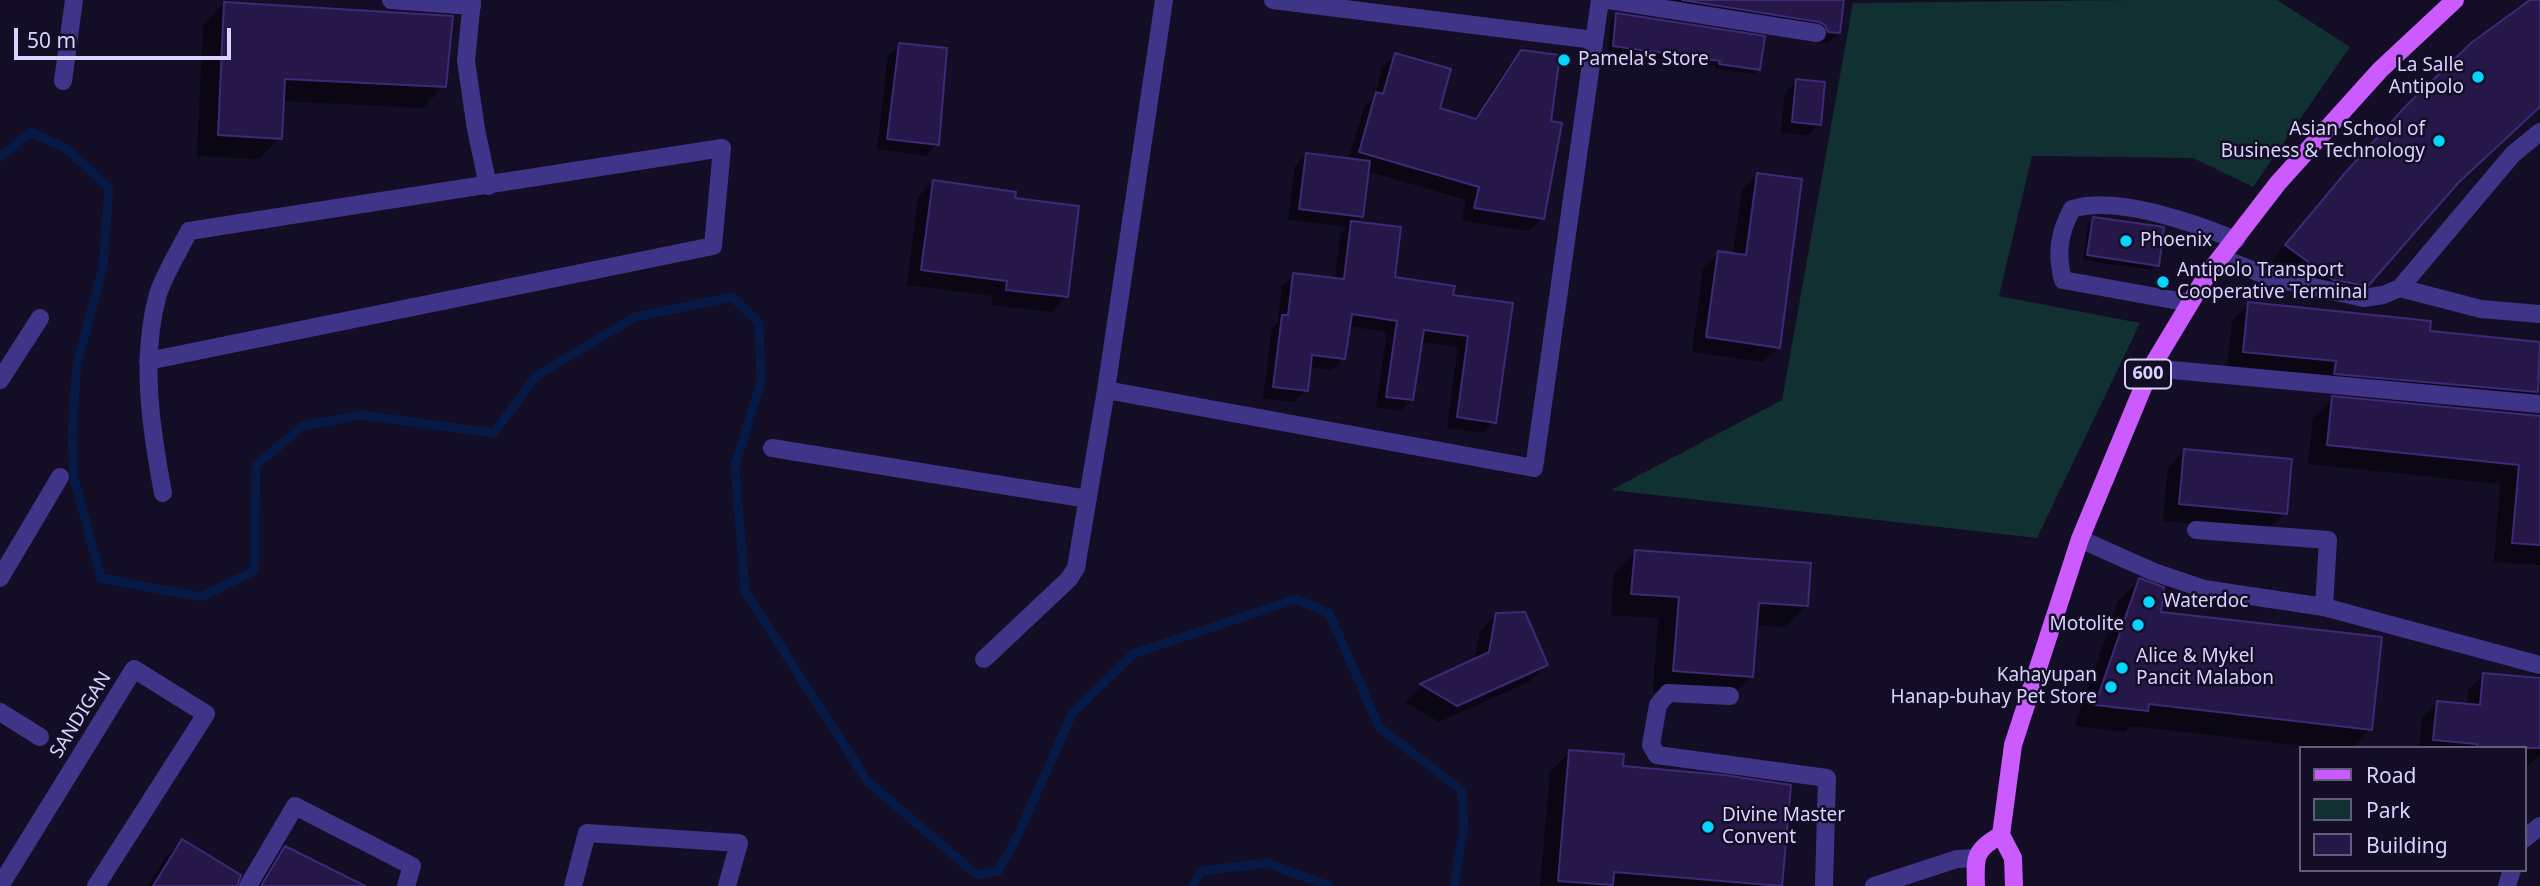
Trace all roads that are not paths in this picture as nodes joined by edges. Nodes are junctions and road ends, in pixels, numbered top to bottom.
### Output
1 (74, 0) edge
2 (391, 0) edge
3 (1164, 0) edge
4 (1273, 0) edge
5 (1600, 0) edge
6 (1609, 0) edge
7 (2455, 0) edge
8 (472, 3) edge
9 (1817, 33) dead end
10 (1594, 40) junction
11 (63, 81) dead end
12 (2540, 132) edge
13 (488, 186) junction
14 (2236, 240) junction
15 (2222, 258) junction
16 (2400, 288) junction
17 (2190, 303) junction
18 (2540, 314) edge
19 (40, 318) dead end
20 (148, 361) junction
21 (2151, 368) junction
22 (0, 380) edge
23 (1107, 390) junction
24 (2540, 404) edge
25 (772, 448) dead end
26 (61, 477) dead end
27 (163, 493) dead end
28 (1088, 499) junction
29 (2196, 530) dead end
30 (2080, 539) junction
31 (0, 578) edge
32 (2324, 607) junction
33 (985, 659) dead end
34 (2540, 665) edge
35 (1730, 696) dead end
36 (0, 712) edge
37 (40, 737) dead end
38 (2540, 826) edge
39 (2000, 835) junction
40 (2526, 837) edge
41 (1975, 858) junction
42 (0, 886) edge
43 (96, 886) edge
44 (248, 886) edge
45 (406, 886) edge
46 (573, 886) edge
47 (727, 886) edge
48 (1824, 886) edge
49 (1874, 886) edge
50 (1976, 886) edge
51 (2014, 886) edge

1 - 11 street
2 - 8 street
3 - 23 street
4 - 10 street
5 - 10 street
6 - 9 street
7 - 14 main road, 600
8 - 13 street
10 - 23 street
12 - 16 street
13 - 20 street
13 - 20 street
14 - 15 main road, 600
14 - 17 street
15 - 16 street
15 - 17 main road, 600
16 - 18 street
17 - 21 main road, 600
19 - 22 street
20 - 27 street
21 - 24 street
21 - 30 main road, 600
23 - 28 street
25 - 28 street
26 - 31 street
28 - 33 street
29 - 32 street
30 - 32 street
30 - 39 main road, 600
32 - 34 street
35 - 48 street
36 - 37 street
38 - 40 street
39 - 41 main road
39 - 51 main road
41 - 49 street
41 - 50 main road
42 - 43 street, SANDIGAN
44 - 45 street
46 - 47 street

